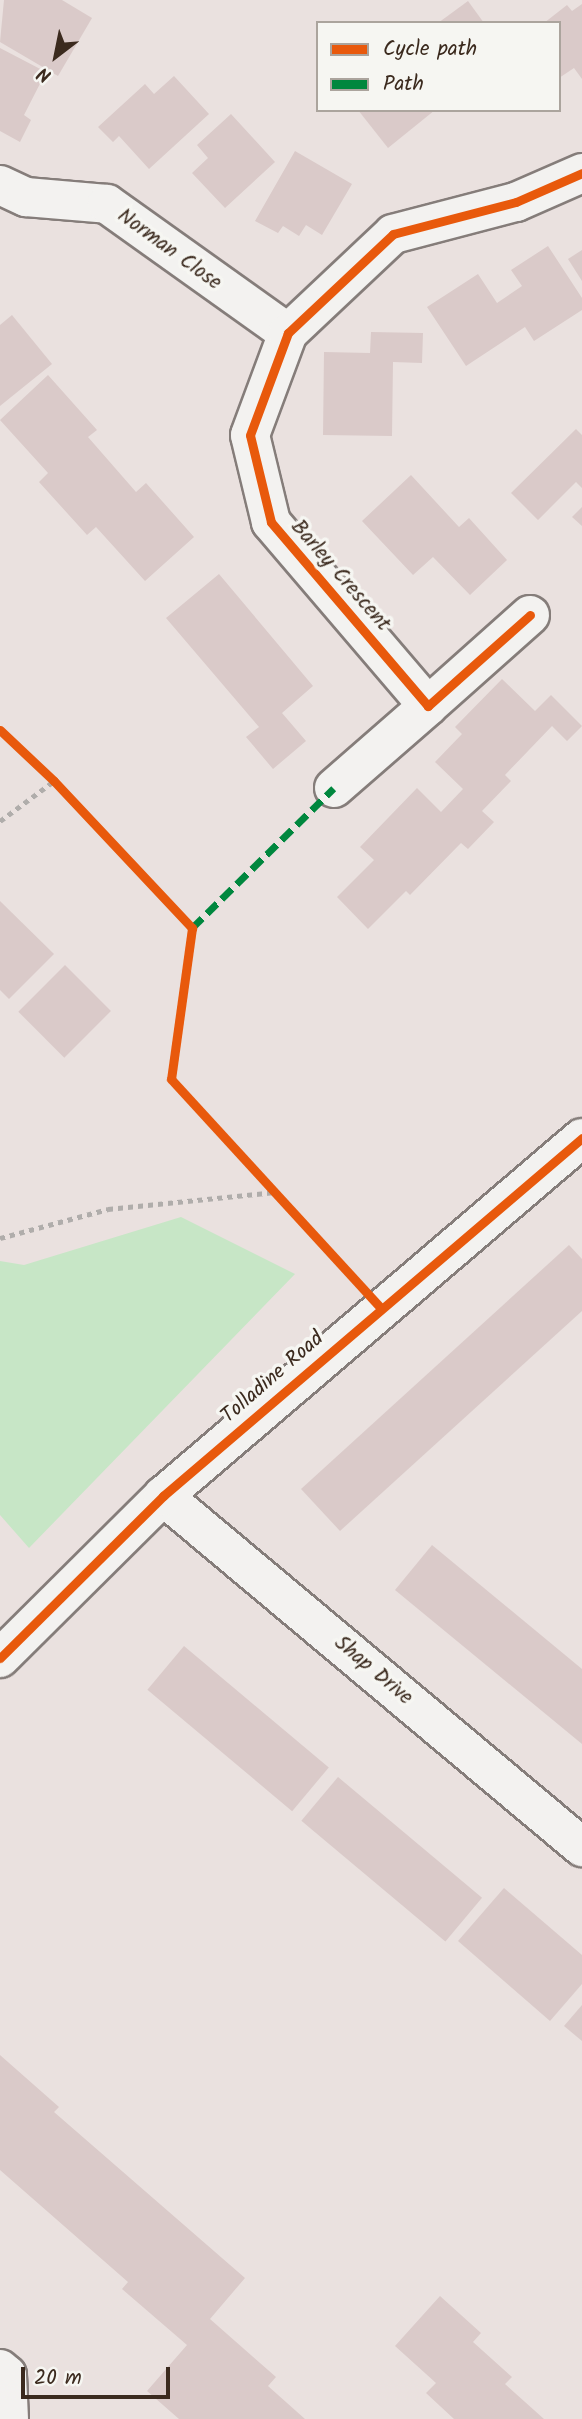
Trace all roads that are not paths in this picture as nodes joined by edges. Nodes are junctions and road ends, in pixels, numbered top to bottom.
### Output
1 (582, 173) edge
2 (0, 185) edge
3 (288, 333) junction
4 (530, 615) dead end
5 (428, 706) junction
6 (334, 788) dead end
7 (582, 1138) edge
8 (163, 1496) junction
9 (0, 1658) edge
10 (582, 1847) edge
11 (0, 2369) edge
12 (9, 2419) edge

1 - 3 street, Barley Crescent
2 - 3 street, Norman Close
3 - 5 street, Barley Crescent
4 - 5 street
5 - 6 street
7 - 8 street, Tolladine Road
8 - 9 street, Tolladine Road
8 - 10 street, Shap Drive
11 - 12 street

